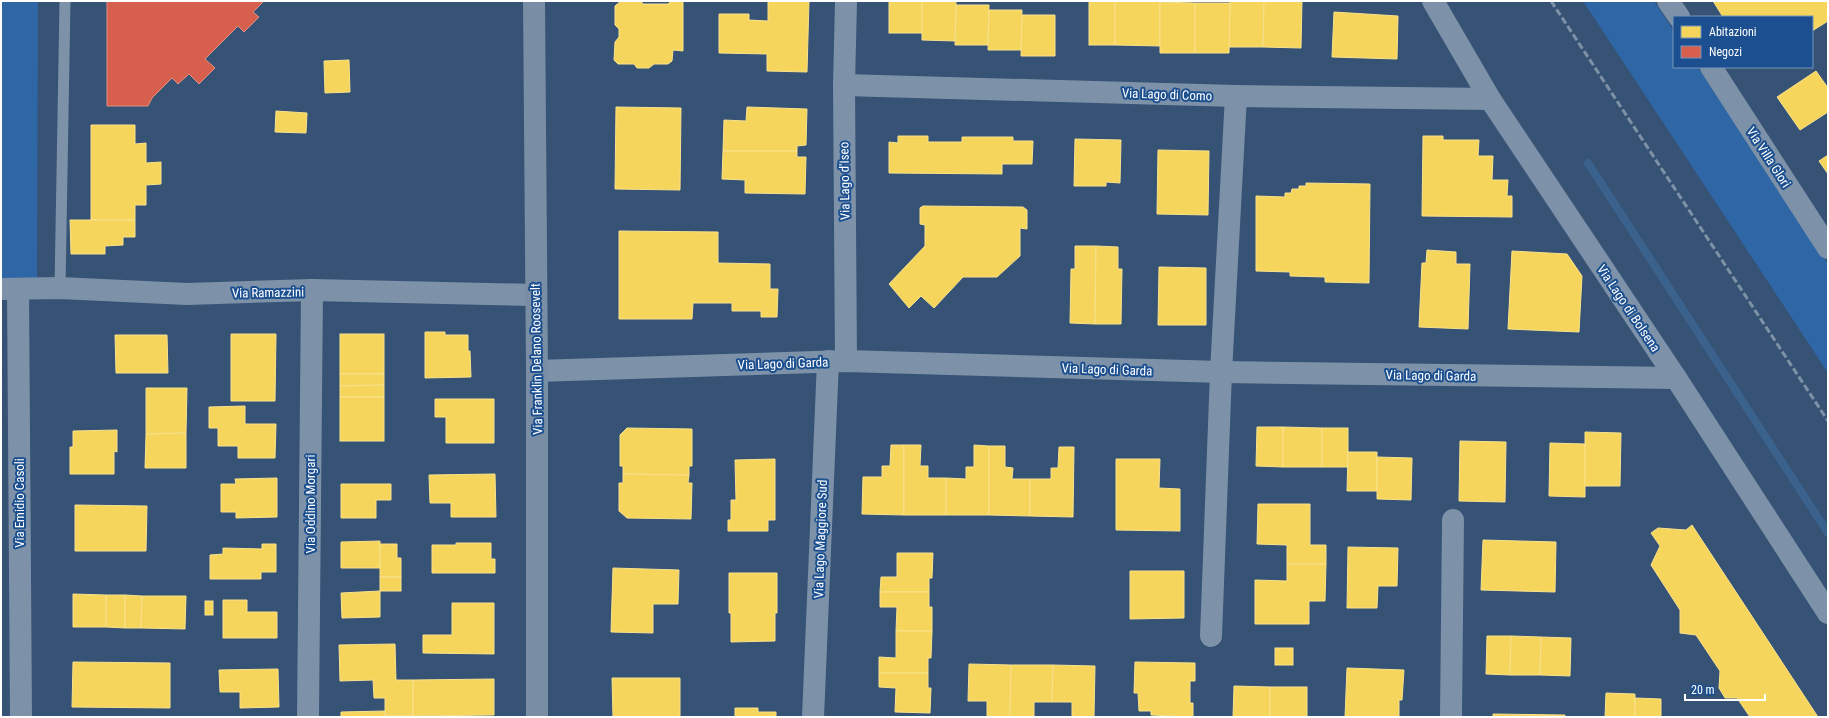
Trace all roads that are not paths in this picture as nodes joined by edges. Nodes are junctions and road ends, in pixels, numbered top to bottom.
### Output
1 (65, 1) edge
2 (534, 1) edge
3 (846, 1) edge
4 (1668, 1) edge
5 (1436, 3) edge
6 (1677, 16) edge
7 (1712, 68) edge
8 (844, 85) junction
9 (1236, 96) junction
10 (1490, 99) junction
11 (1828, 248) edge
12 (60, 288) junction
13 (9, 289) edge
14 (312, 290) junction
15 (536, 295) junction
16 (837, 361) junction
17 (537, 371) junction
18 (1221, 372) junction
19 (1676, 378) junction
20 (1453, 520) dead end
21 (1828, 613) edge
22 (1210, 636) dead end
23 (21, 717) edge
24 (308, 717) edge
25 (537, 717) edge
26 (813, 717) edge
27 (1451, 717) edge

1 - 12 lane
2 - 15 main road, Via Franklin Delano Roosevelt
3 - 8 street, Via Lago d'Iseo
4 - 6 street
5 - 10 street, Via Lago di Bolsena
7 - 11 street, Via Villa Glori
8 - 9 street, Via Lago di Como
8 - 16 street, Via Lago d'Iseo
9 - 10 street, Via Lago di Como
9 - 18 street
10 - 19 street, Via Lago di Bolsena
12 - 13 street, Via Ramazzini
12 - 14 street, Via Ramazzini
13 - 23 street, Via Emidio Casoli
14 - 15 street, Via Ramazzini
14 - 24 street, Via Oddino Morgari
15 - 17 main road, Via Franklin Delano Roosevelt
16 - 17 street, Via Lago di Garda
16 - 18 street, Via Lago di Garda
16 - 26 street, Via Lago Maggiore Sud
17 - 25 main road, Via Franklin Delano Roosevelt
18 - 19 street, Via Lago di Garda
18 - 22 street
19 - 21 street, Via Lago di Bolsena
20 - 27 street

